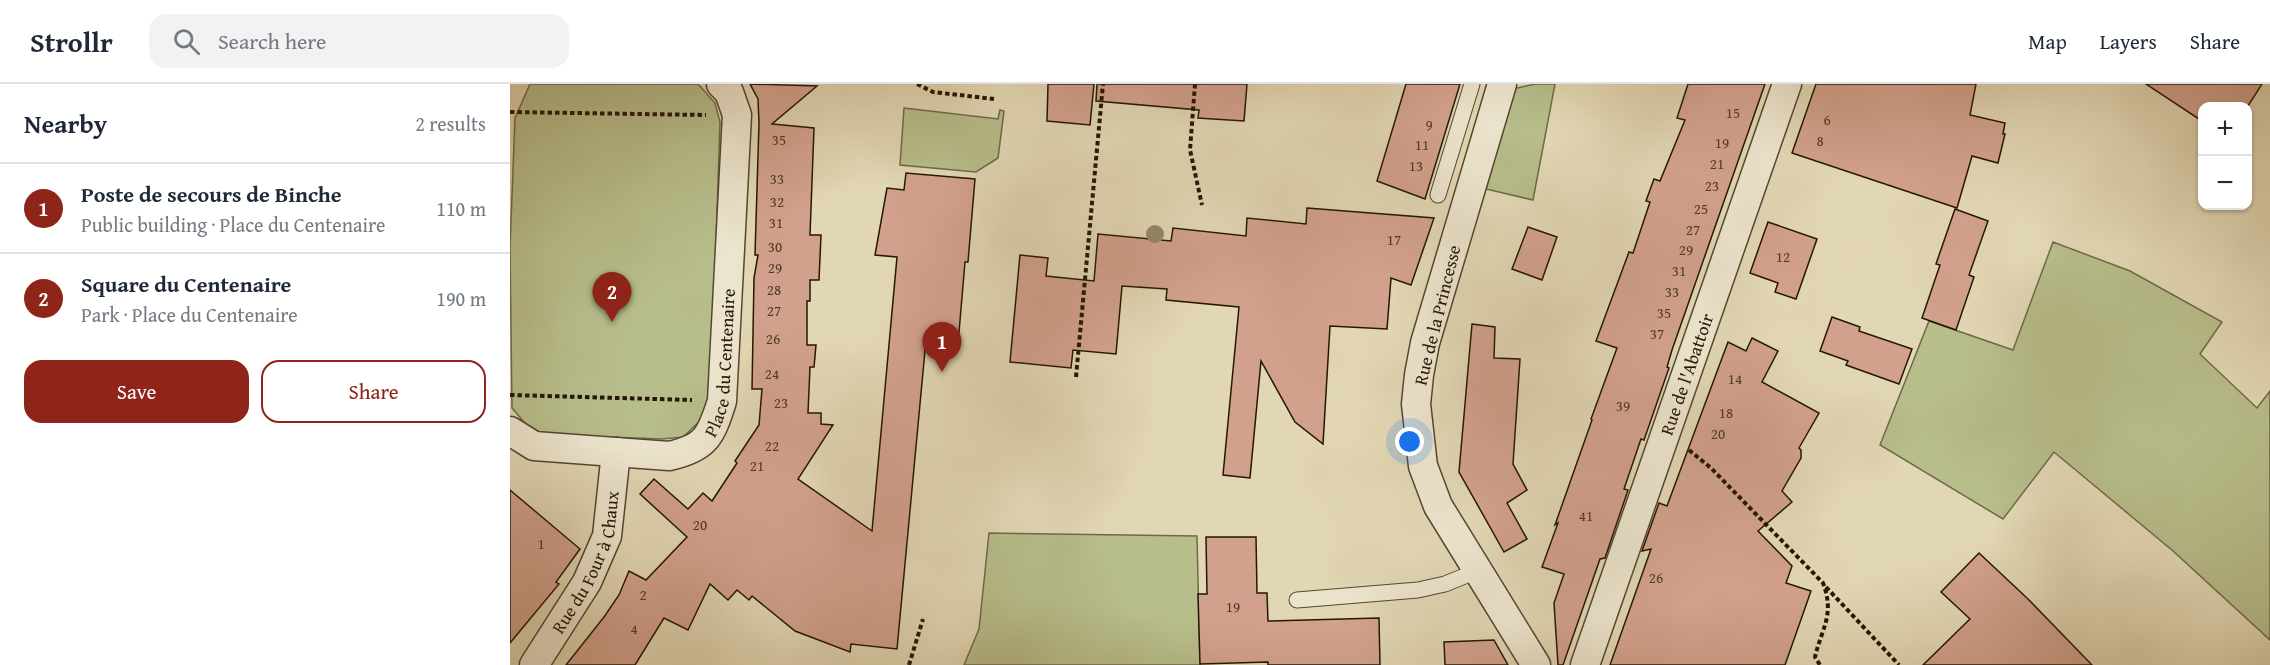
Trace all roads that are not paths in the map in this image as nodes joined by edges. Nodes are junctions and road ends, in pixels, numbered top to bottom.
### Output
1 (721, 84) edge
2 (1472, 84) edge
3 (1502, 84) edge
4 (1787, 84) edge
5 (1438, 195) dead end
6 (510, 430) edge
7 (616, 452) junction
8 (1477, 571) junction
9 (1297, 600) dead end
10 (534, 665) edge
11 (1536, 665) edge
12 (1585, 665) edge

1 - 7 street, Place du Centenaire
2 - 5 lane
3 - 8 street, Rue de la Princesse
4 - 12 street, Rue de l'Abattoir
6 - 7 street, Place du Centenaire
7 - 10 street, Rue du Four à Chaux
8 - 9 lane
8 - 11 street, Rue de la Princesse

